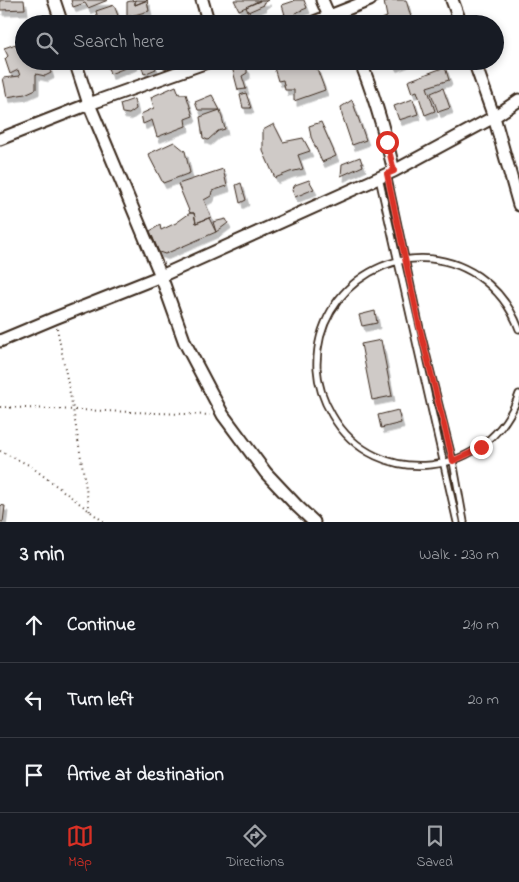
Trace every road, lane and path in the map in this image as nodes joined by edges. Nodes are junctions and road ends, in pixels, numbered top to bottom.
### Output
1 (54, 0) edge
2 (202, 0) edge
3 (322, 0) edge
4 (370, 0) edge
5 (452, 0) edge
6 (59, 15) edge
7 (207, 15) edge
8 (330, 15) edge
9 (342, 15) edge
10 (458, 15) edge
11 (78, 70) edge
12 (185, 70) edge
13 (364, 70) edge
14 (477, 70) edge
15 (519, 100) edge
16 (89, 104) junction
17 (494, 117) junction
18 (0, 138) edge
19 (387, 174) junction
20 (519, 205) edge
21 (405, 260) junction
22 (398, 261) junction
23 (161, 276) junction
24 (55, 318) junction
25 (519, 329) edge
26 (417, 330) junction
27 (0, 342) edge
28 (432, 378) junction
29 (425, 380) junction
30 (519, 394) edge
31 (0, 407) edge
32 (73, 409) junction
33 (223, 415) junction
34 (0, 451) edge
35 (453, 461) junction
36 (444, 462) junction
37 (90, 513) junction
38 (104, 522) edge
39 (314, 522) edge
40 (457, 522) edge
41 (464, 522) edge

1 - 6 street
2 - 7 street
3 - 8 street
4 - 9 street
5 - 10 street
11 - 16 street
12 - 16 street
13 - 19 street
14 - 17 street
15 - 17 street
16 - 18 street
16 - 23 street
17 - 19 street
17 - 20 street
19 - 21 lane
19 - 22 lane
19 - 23 street
21 - 22 lane
21 - 25 lane
21 - 26 lane
22 - 26 lane
22 - 36 lane
23 - 24 street
23 - 33 street
24 - 27 street
24 - 32 path
26 - 28 lane
26 - 29 lane
28 - 29 lane
28 - 35 lane
29 - 36 lane
30 - 35 lane
31 - 32 path
32 - 33 path
32 - 37 path
33 - 39 street
34 - 37 path
35 - 36 lane
35 - 41 lane
36 - 40 lane
37 - 38 path

